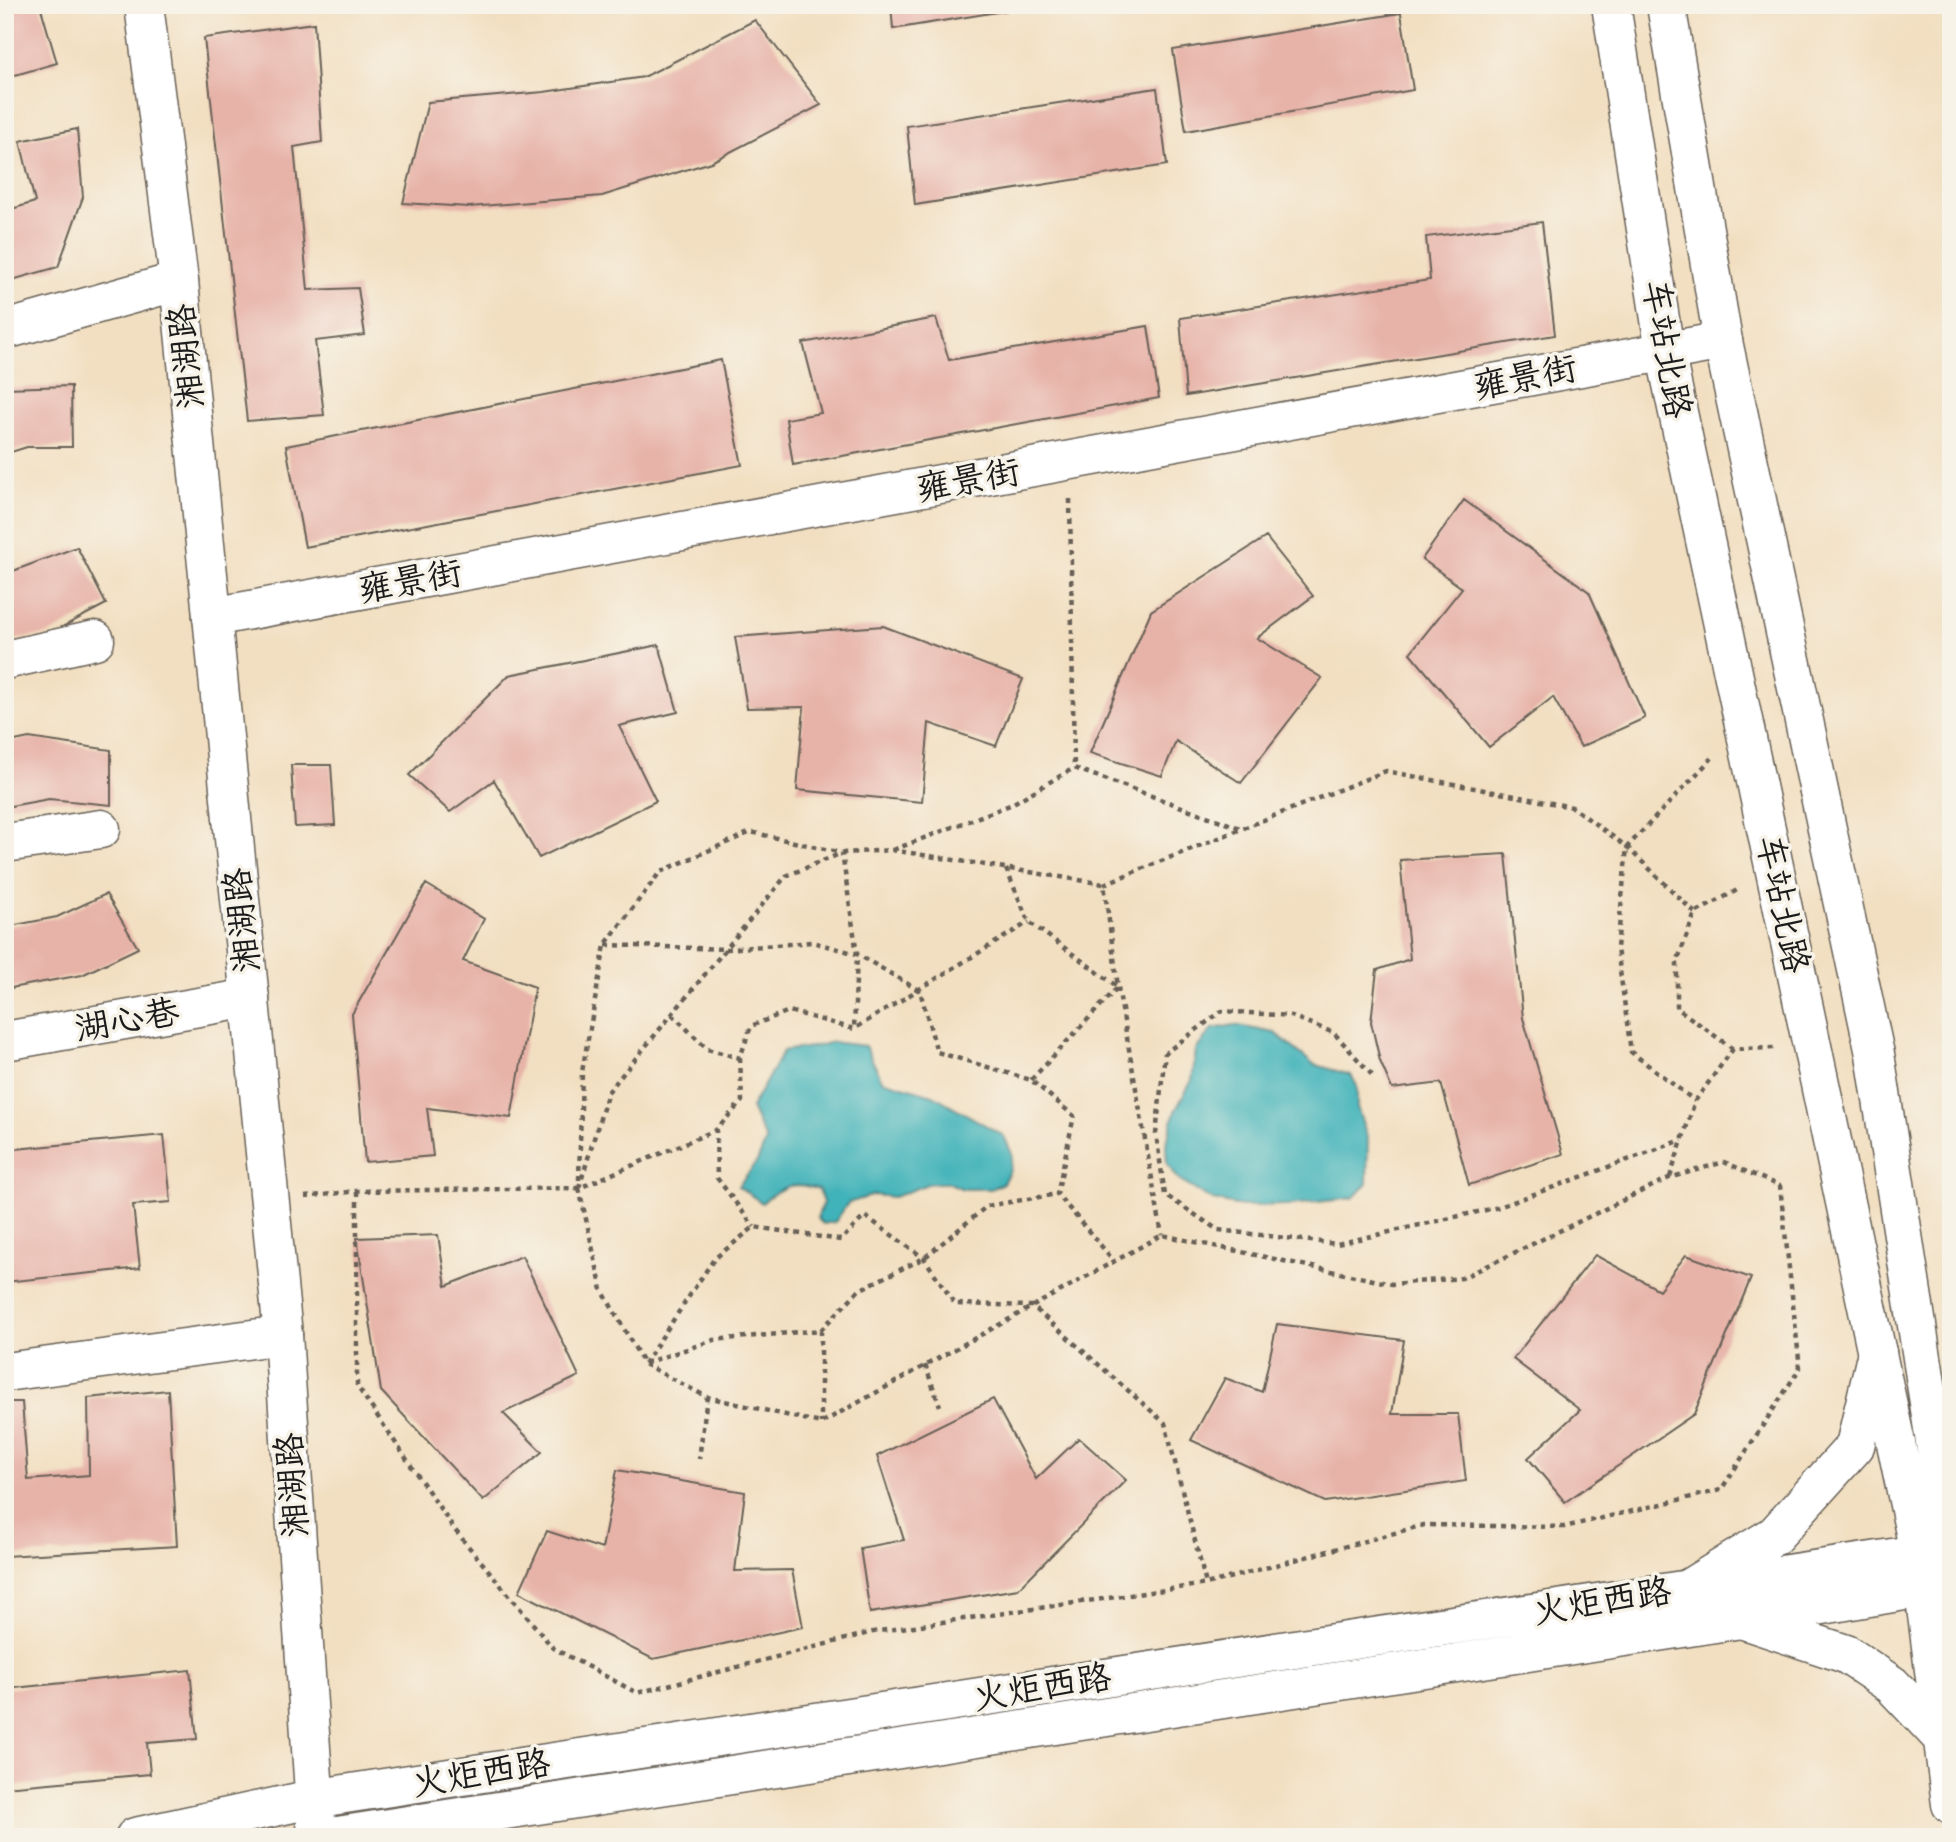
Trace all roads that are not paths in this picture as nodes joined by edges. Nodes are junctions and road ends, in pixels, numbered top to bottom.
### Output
1 (144, 5) edge
2 (1611, 5) edge
3 (1666, 5) edge
4 (179, 282) junction
5 (5, 330) edge
6 (1723, 341) junction
7 (1665, 351) junction
8 (212, 617) junction
9 (95, 640) dead end
10 (5, 660) edge
11 (101, 829) dead end
12 (5, 843) edge
13 (250, 998) junction
14 (5, 1041) edge
15 (283, 1335) junction
16 (1877, 1352) junction
17 (5, 1372) edge
18 (1939, 1564) edge
19 (1691, 1587) junction
20 (1741, 1619) junction
21 (1944, 1740) junction
22 (312, 1799) junction
23 (1951, 1804) edge
24 (135, 1837) edge
25 (317, 1837) edge
26 (331, 1837) edge

1 - 4 street, 湘湖路
2 - 7 street, 车站北路
3 - 6 street, 车站北路
4 - 5 street
4 - 8 street, 湘湖路
6 - 7 street, 雍景街
6 - 18 street, 车站北路
7 - 8 street, 雍景街
7 - 16 street, 车站北路
8 - 13 street, 湘湖路
9 - 10 street
11 - 12 street
13 - 14 street, 湖心巷
13 - 15 street, 湘湖路
15 - 17 street
15 - 22 street, 湘湖路
16 - 18 street, 车站北路
16 - 19 street
18 - 19 street, 火炬西路
18 - 20 street, 火炬西路
18 - 21 street, 车站北路
19 - 22 street, 火炬西路
20 - 21 street
20 - 26 street, 火炬西路
21 - 23 street, 车站北路
22 - 24 street, 火炬西路
22 - 25 street, 湘湖路

